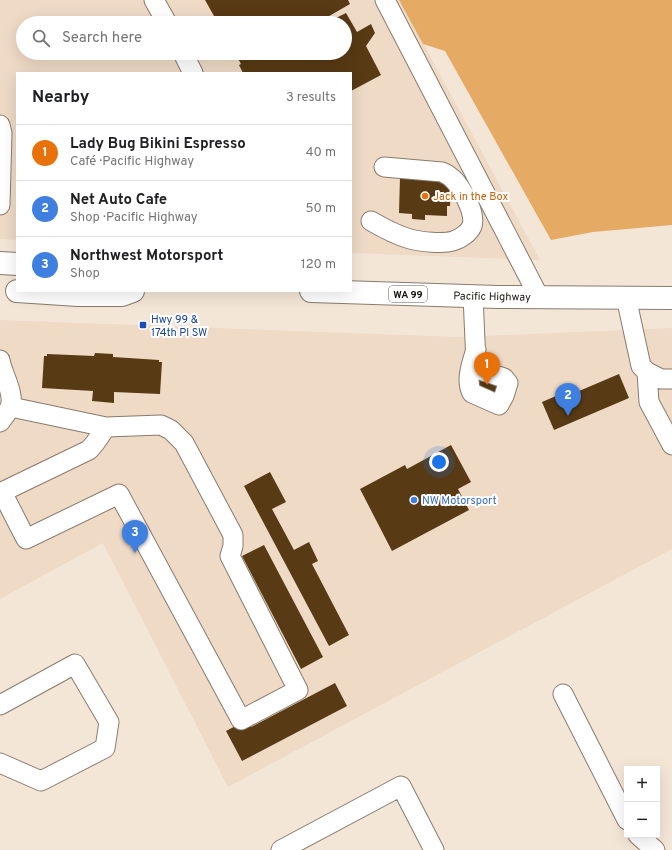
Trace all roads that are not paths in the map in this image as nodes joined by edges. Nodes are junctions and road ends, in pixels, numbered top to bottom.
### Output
1 (154, 0) edge
2 (385, 0) edge
3 (162, 16) edge
4 (187, 60) edge
5 (193, 72) edge
6 (6, 133) edge
7 (384, 167) dead end
8 (0, 205) edge
9 (370, 221) dead end
10 (0, 263) edge
11 (16, 264) edge
12 (0, 290) edge
13 (16, 291) edge
14 (32, 292) edge
15 (130, 292) edge
16 (343, 292) edge
17 (473, 296) junction
18 (539, 297) junction
19 (626, 297) junction
20 (672, 298) edge
21 (476, 349) dead end
22 (0, 360) edge
23 (646, 372) junction
24 (672, 379) edge
25 (5, 415) edge
26 (106, 427) junction
27 (672, 445) edge
28 (563, 694) dead end
29 (0, 705) edge
30 (0, 763) edge
31 (624, 814) edge
32 (641, 838) edge
33 (281, 850) edge
34 (434, 850) edge
35 (655, 850) edge

1 - 3 street
2 - 18 street
4 - 5 street
6 - 8 street
7 - 9 street
10 - 11 highway
12 - 13 highway
14 - 15 highway
16 - 17 highway, Pacific Highway / WA 99
17 - 18 highway, Pacific Highway / WA 99
17 - 21 street
18 - 19 highway, Pacific Highway / WA 99
19 - 20 highway, Pacific Highway / WA 99
19 - 23 street
22 - 25 street
23 - 24 street
23 - 27 street
25 - 26 street
26 - 26 street
28 - 31 street
29 - 30 street
32 - 35 street
33 - 34 street

